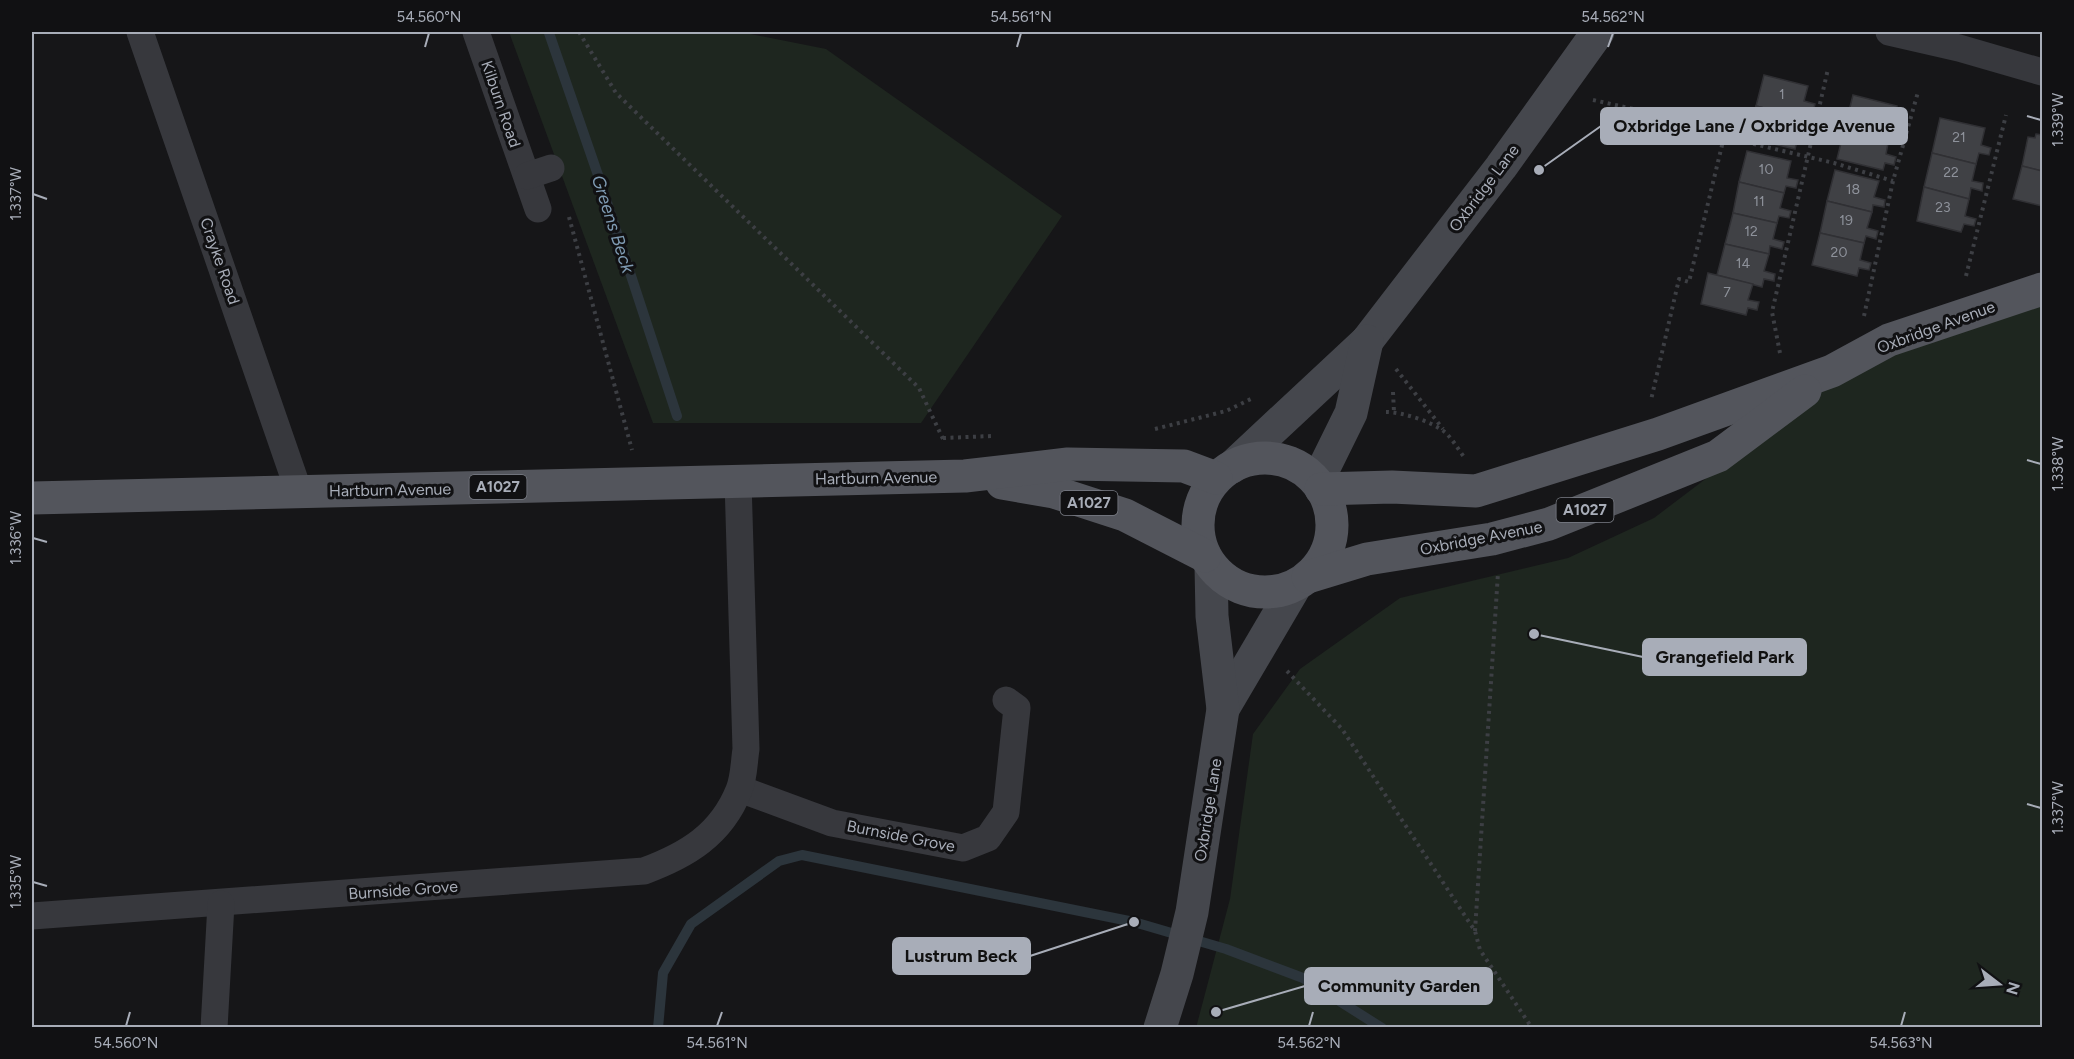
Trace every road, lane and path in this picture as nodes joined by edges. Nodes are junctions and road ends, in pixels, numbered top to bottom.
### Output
1 (140, 32) edge
2 (476, 32) edge
3 (579, 32) edge
4 (1598, 32) edge
5 (1889, 32) edge
6 (1828, 69) dead end
7 (2043, 72) edge
8 (1918, 92) dead end
9 (1593, 100) dead end
10 (2006, 115) dead end
11 (1724, 137) junction
12 (1806, 157) junction
13 (539, 172) junction
14 (1893, 181) junction
15 (538, 209) dead end
16 (1965, 276) dead end
17 (2043, 289) edge
18 (1864, 317) dead end
19 (1378, 351) junction
20 (1780, 353) dead end
21 (1833, 371) junction
22 (1650, 404) dead end
23 (1445, 432) dead end
24 (943, 438) dead end
25 (1224, 472) junction
26 (965, 476) junction
27 (738, 481) junction
28 (641, 484) junction
29 (1319, 485) junction
30 (299, 492) junction
31 (32, 498) edge
32 (1208, 561) junction
33 (1302, 581) junction
34 (1287, 671) dead end
35 (1006, 700) dead end
36 (1223, 709) junction
37 (740, 789) junction
38 (220, 904) junction
39 (32, 916) edge
40 (214, 1028) edge
41 (1160, 1028) edge
42 (1532, 1028) edge

1 - 30 street, Crayke Road
2 - 13 street, Kilburn Road
3 - 24 path
4 - 19 street, Oxbridge Lane
5 - 7 street
6 - 12 path
8 - 14 path
9 - 11 path
10 - 16 path
11 - 12 path
11 - 22 path
12 - 14 path
12 - 20 path
13 - 15 street, Kilburn Road
13 - 28 path
14 - 18 path
17 - 21 main road, Oxbridge Avenue / A1027
19 - 23 path
19 - 25 street, Oxbridge Lane
19 - 29 street, Oxbridge Lane
21 - 29 main road, Oxbridge Avenue / A1027
21 - 33 main road, Oxbridge Avenue / A1027
25 - 26 main road, Hartburn Avenue / A1027
25 - 29 main road
25 - 32 main road
26 - 27 main road, Hartburn Avenue / A1027
26 - 32 main road, Hartburn Avenue / A1027
27 - 28 main road, Hartburn Avenue / A1027
27 - 37 street, Burnside Grove
28 - 30 main road, Hartburn Avenue / A1027
29 - 33 main road
30 - 31 main road, Hartburn Avenue / A1027
32 - 33 main road, A1027
32 - 36 street, Oxbridge Lane
33 - 36 street, Oxbridge Lane
34 - 42 path
35 - 37 street, Burnside Grove
36 - 41 street, Oxbridge Lane
37 - 38 street, Burnside Grove
38 - 39 street, Burnside Grove
38 - 40 street

